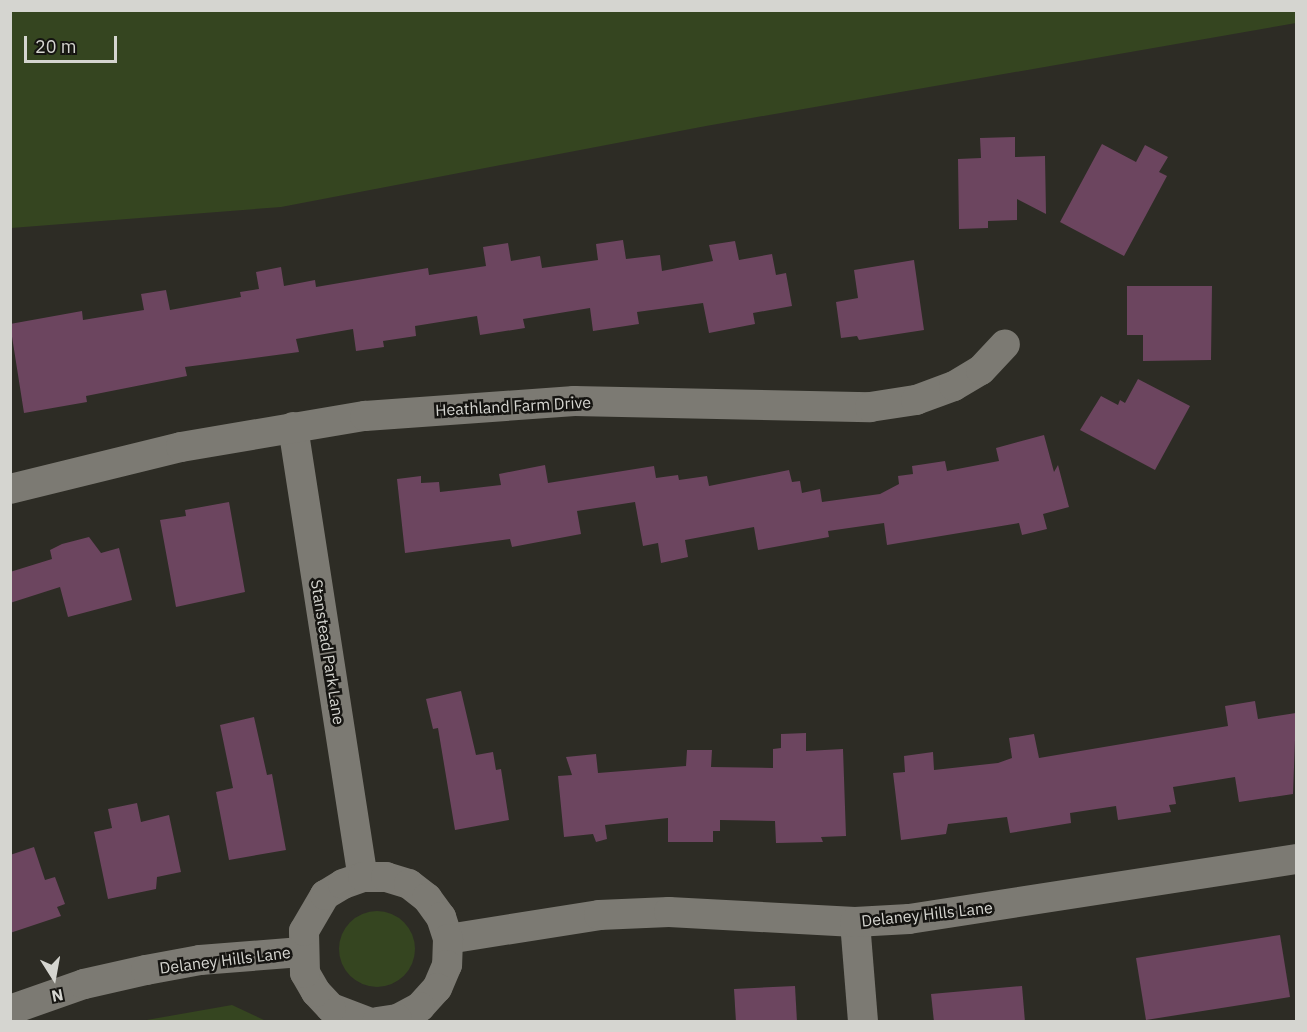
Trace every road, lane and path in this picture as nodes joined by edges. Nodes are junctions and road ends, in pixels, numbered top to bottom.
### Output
1 (1005, 344) dead end
2 (293, 427) junction
3 (10, 489) edge
4 (1296, 859) edge
5 (363, 877) junction
6 (855, 922) junction
7 (448, 939) junction
8 (302, 952) junction
9 (10, 1010) edge
10 (368, 1022) edge
11 (378, 1022) edge
12 (863, 1022) edge

1 - 2 street, Heathland Farm Drive
2 - 3 street, Heathland Farm Drive
2 - 5 street, Stanstead Park Lane
4 - 6 street, Delaney Hills Lane
5 - 7 street
5 - 8 street
6 - 7 street, Delaney Hills Lane
6 - 12 street
7 - 11 street
8 - 9 street, Delaney Hills Lane
8 - 10 street

